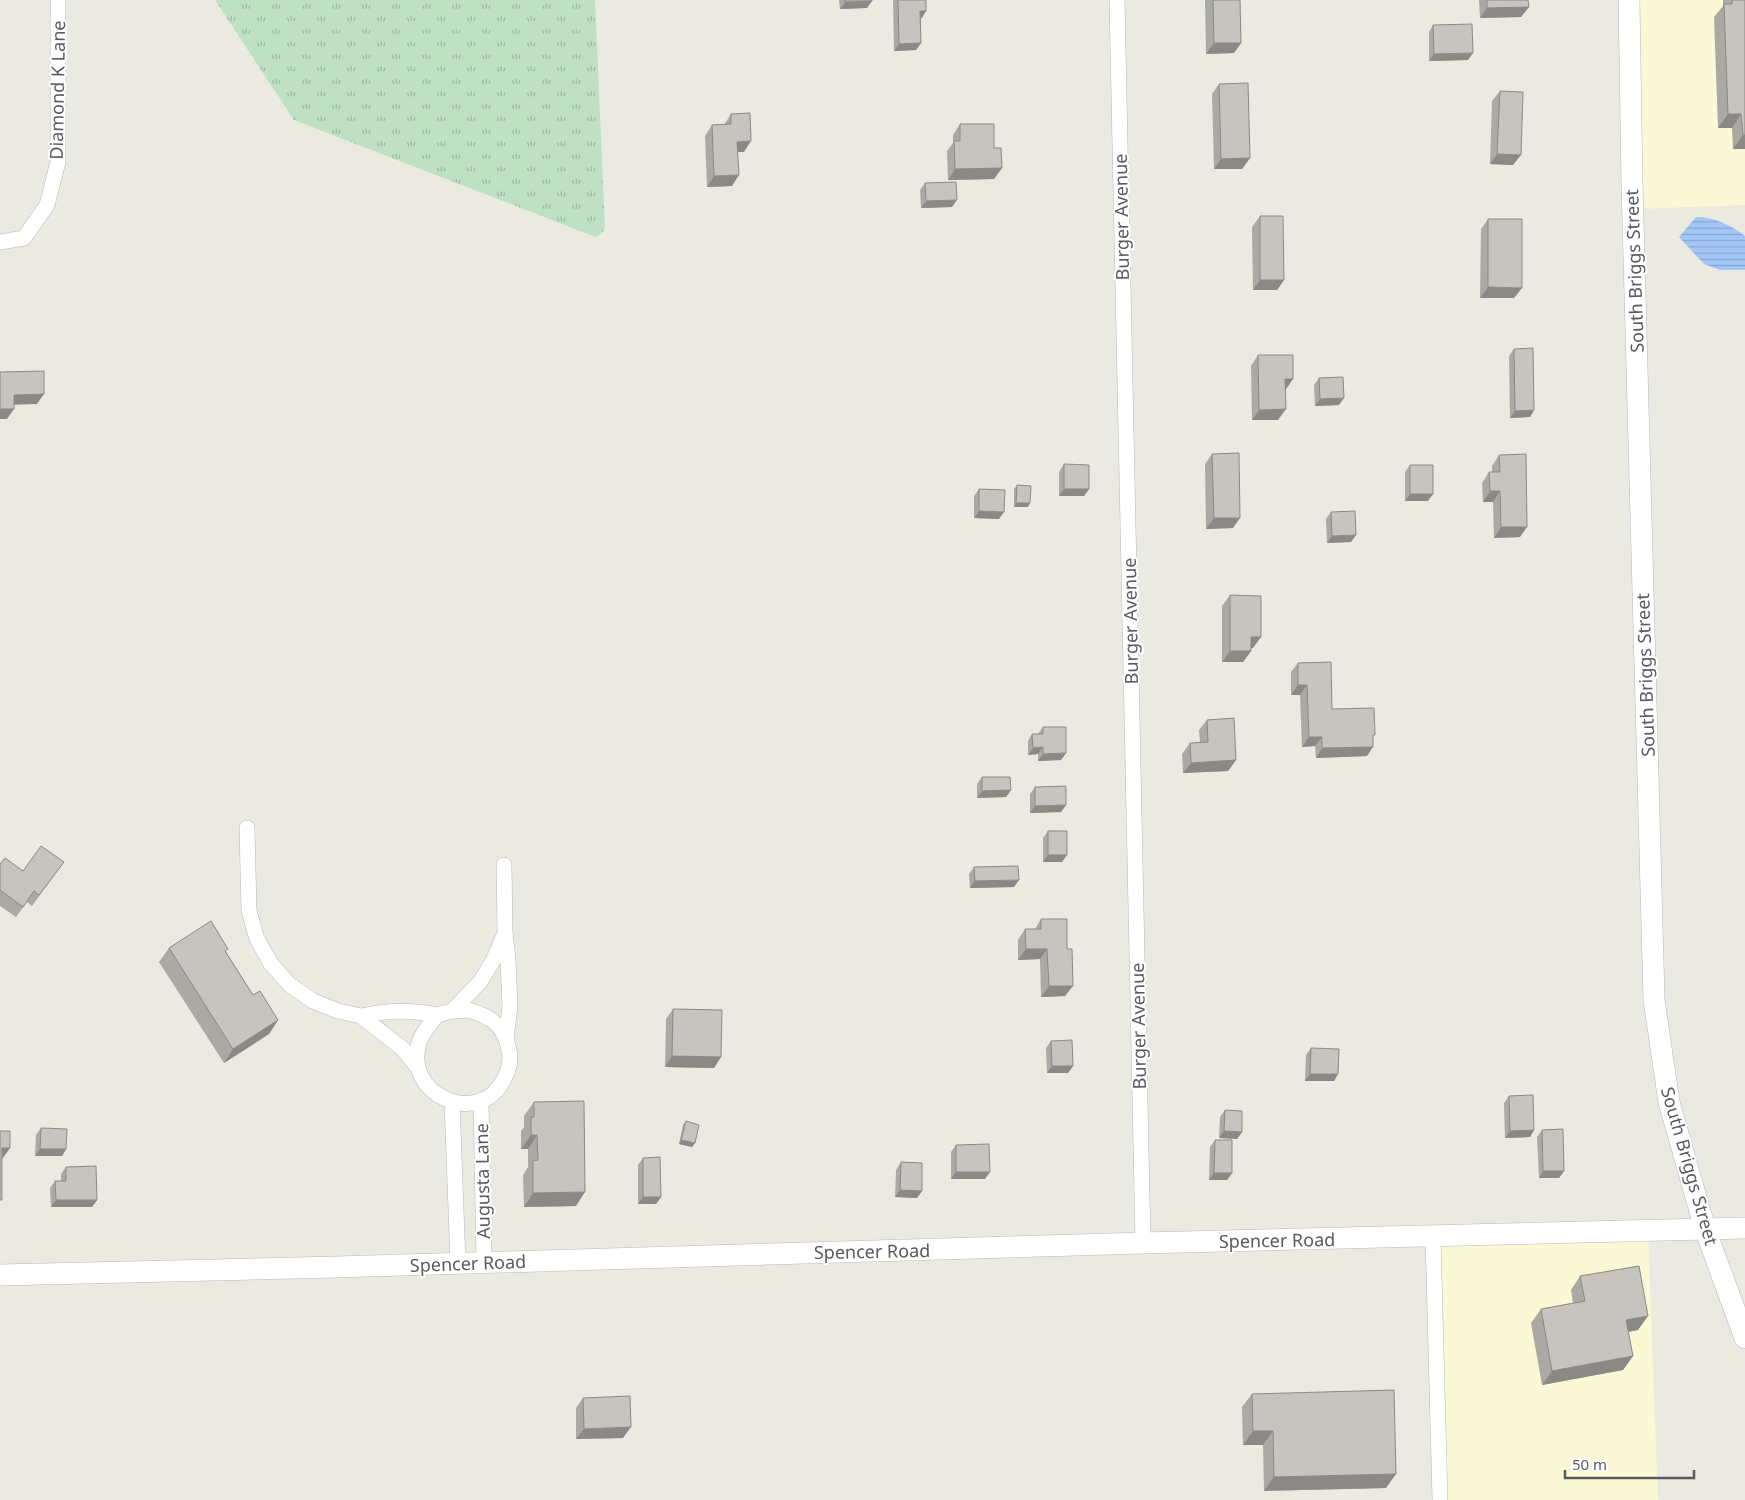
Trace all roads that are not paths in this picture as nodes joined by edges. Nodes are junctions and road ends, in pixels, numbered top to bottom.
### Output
1 (58, 0) edge
2 (1117, 0) edge
3 (1629, 0) edge
4 (0, 242) edge
5 (247, 828) dead end
6 (504, 865) dead end
7 (505, 932) junction
8 (445, 1013) junction
9 (361, 1016) junction
10 (506, 1038) junction
11 (418, 1068) junction
12 (481, 1100) junction
13 (452, 1102) junction
14 (1745, 1228) edge
15 (1705, 1229) junction
16 (1433, 1236) junction
17 (1143, 1243) junction
18 (484, 1262) junction
19 (458, 1263) junction
20 (0, 1275) edge
21 (1745, 1338) edge
22 (1440, 1500) edge

1 - 4 street, Diamond K Lane
2 - 17 street, Burger Avenue
3 - 15 street, South Briggs Street
5 - 9 street
6 - 7 street
7 - 8 street
7 - 10 street
8 - 9 street
8 - 10 street
8 - 11 street
9 - 11 street
10 - 12 street
11 - 13 street
12 - 13 street
12 - 18 street, Augusta Lane
13 - 19 street, Augusta Lane
14 - 15 street, Spencer Road
15 - 16 street, Spencer Road
15 - 21 street, South Briggs Street
16 - 17 street, Spencer Road
16 - 22 street
17 - 18 street, Spencer Road
18 - 19 street, Spencer Road
19 - 20 street, Spencer Road

